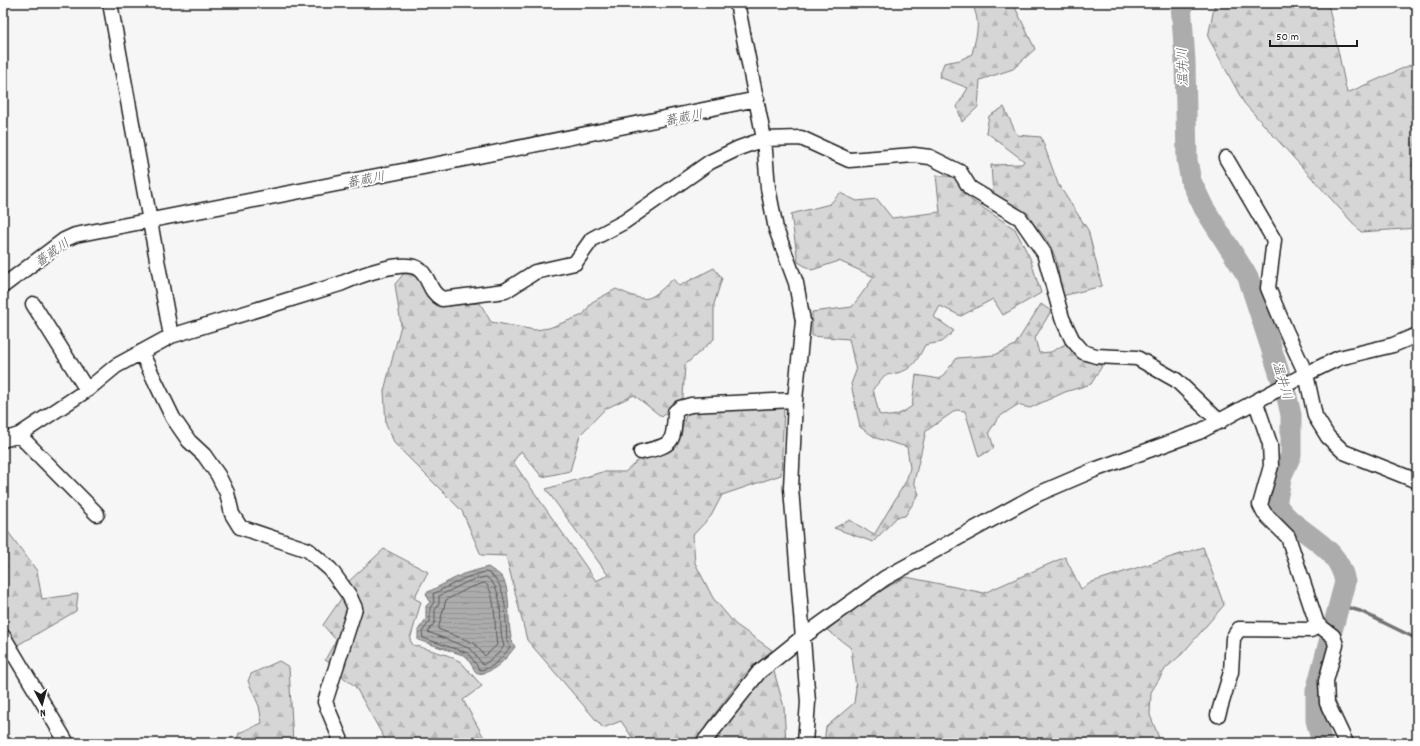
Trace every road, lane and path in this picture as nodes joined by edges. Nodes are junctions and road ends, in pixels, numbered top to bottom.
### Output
1 (110, 3) edge
2 (736, 3) edge
3 (757, 99) junction
4 (764, 139) junction
5 (1226, 158) dead end
6 (150, 223) junction
7 (3, 286) edge
8 (33, 304) dead end
9 (171, 336) junction
10 (1417, 336) edge
11 (141, 352) junction
12 (1302, 376) junction
13 (88, 390) junction
14 (795, 400) junction
15 (1256, 403) junction
16 (1220, 422) junction
17 (19, 435) junction
18 (3, 440) edge
19 (641, 452) dead end
20 (1417, 481) edge
21 (97, 514) dead end
22 (1318, 624) junction
23 (3, 636) edge
24 (804, 636) junction
25 (1218, 715) dead end
26 (67, 743) edge
27 (342, 743) edge
28 (704, 743) edge
29 (805, 743) edge
30 (1346, 743) edge

1 - 6 street
2 - 3 street
3 - 4 street
3 - 6 street
4 - 9 street
4 - 14 street
4 - 16 street
5 - 12 street
6 - 7 street
6 - 9 street
8 - 13 street
9 - 11 street
10 - 12 street
11 - 13 street
11 - 27 street
12 - 15 street
12 - 20 street
13 - 17 street
14 - 19 street
14 - 24 street
15 - 16 street
15 - 22 street
16 - 24 street
17 - 18 street
17 - 21 street
22 - 25 street
22 - 30 street
23 - 26 street
24 - 28 street
24 - 29 street

